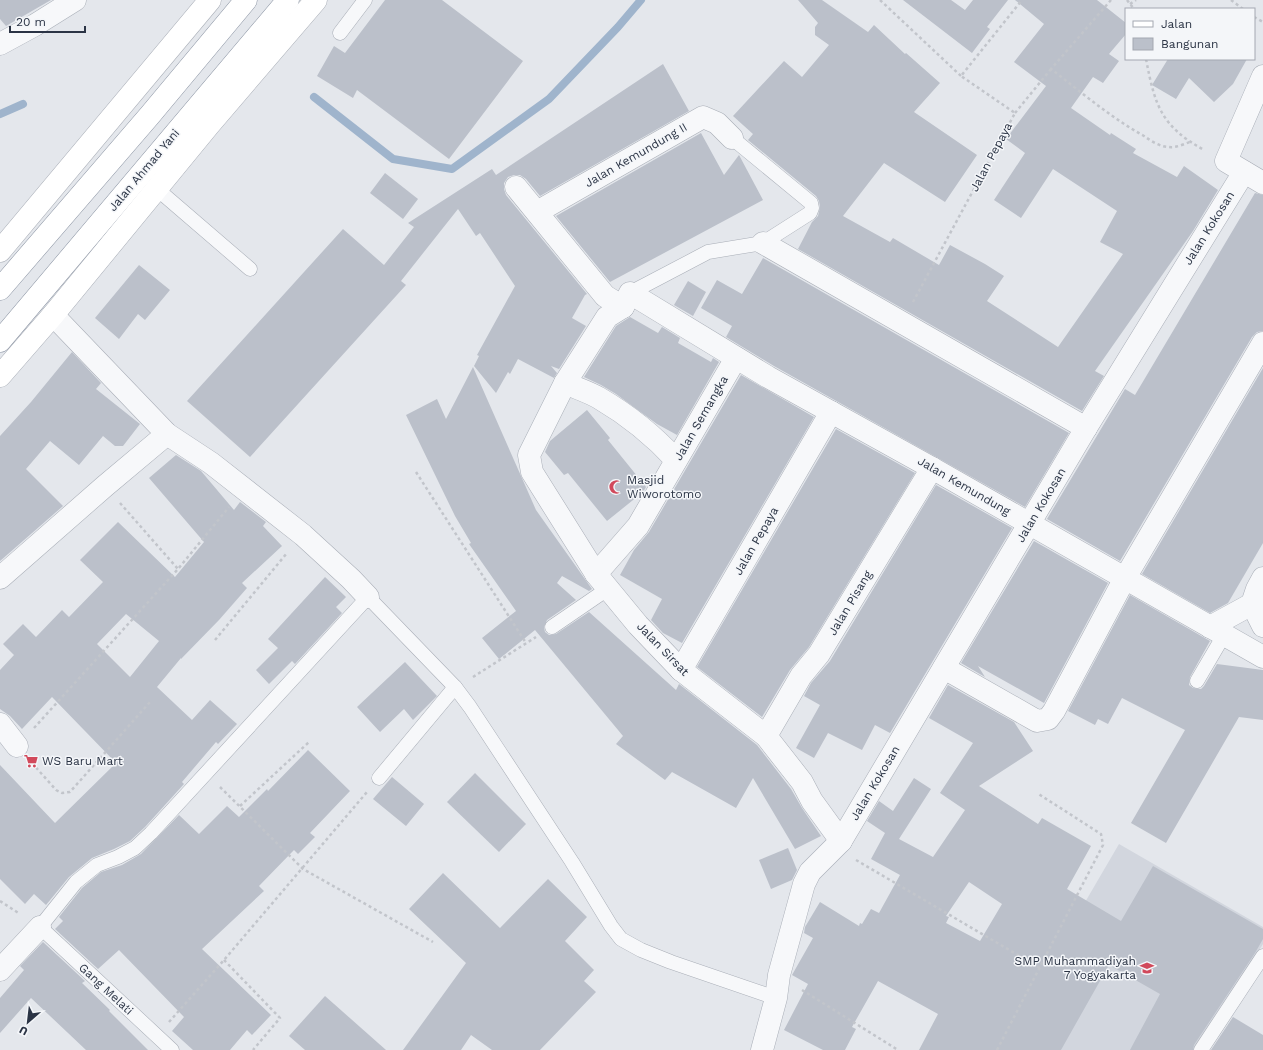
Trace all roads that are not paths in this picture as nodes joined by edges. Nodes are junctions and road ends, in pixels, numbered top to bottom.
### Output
1 (75, 0) edge
2 (210, 0) edge
3 (246, 0) edge
4 (288, 0) edge
5 (316, 0) edge
6 (366, 0) edge
7 (340, 33) dead end
8 (0, 44) edge
9 (1263, 76) edge
10 (732, 138) joint
11 (1235, 166) junction
12 (1263, 183) edge
13 (516, 187) dead end
14 (157, 189) junction
15 (537, 212) junction
16 (763, 243) junction
17 (0, 251) edge
18 (250, 268) dead end
19 (0, 289) edge
20 (626, 300) junction
21 (53, 316) junction
22 (0, 341) edge
23 (1263, 343) edge
24 (736, 358) junction
25 (0, 376) edge
26 (565, 383) junction
27 (831, 412) junction
28 (1086, 428) junction
29 (167, 434) junction
30 (676, 460) junction
31 (932, 468) junction
32 (1030, 524) junction
33 (0, 578) edge
34 (1125, 578) junction
35 (1263, 578) edge
36 (602, 581) junction
37 (368, 597) junction
38 (1252, 604) junction
39 (1263, 626) edge
40 (552, 627) road end
41 (1217, 631) junction
42 (1263, 657) edge
43 (944, 668) junction
44 (681, 670) junction
45 (1197, 681) dead end
46 (455, 688) junction
47 (0, 724) edge
48 (766, 736) junction
49 (17, 746) road end
50 (379, 778) road end
51 (837, 844) junction
52 (40, 927) junction
53 (1263, 956) edge
54 (0, 970) edge
55 (776, 998) junction
56 (172, 1050) edge
57 (762, 1050) edge
58 (1201, 1050) edge

1 - 8 street
2 - 17 main road
3 - 19 main road
4 - 22 main road, Jalan Ahmad Yani
5 - 14 main road
6 - 7 lane
9 - 11 street, Jalan Kokosan
10 - 15 street, Jalan Kemundung II
10 - 16 lane
11 - 12 street
11 - 28 street, Jalan Kokosan
13 - 15 street, Jalan Kemundung
14 - 18 lane
14 - 21 main road
15 - 20 street, Jalan Kemundung
16 - 20 lane
16 - 28 street
20 - 24 street, Jalan Kemundung
20 - 26 street, Jalan Sirsat
21 - 25 main road
21 - 29 street
23 - 34 street
24 - 27 street, Jalan Kemundung
24 - 30 street, Jalan Semangka
26 - 30 street
26 - 36 street, Jalan Sirsat
27 - 31 street, Jalan Kemundung
27 - 44 street, Jalan Pepaya
28 - 32 street, Jalan Kokosan
29 - 33 street
29 - 37 street
30 - 36 street, Jalan Semangka
31 - 32 street, Jalan Kemundung
31 - 48 street, Jalan Pisang
32 - 34 street, Jalan Kemundung
32 - 43 street, Jalan Kokosan
34 - 41 street, Jalan Kemundung
34 - 43 street
35 - 38 street
36 - 40 lane
36 - 44 street, Jalan Sirsat
37 - 46 lane
37 - 52 lane
38 - 39 street
38 - 41 street
41 - 42 street, Jalan Kemundung
41 - 45 lane
43 - 51 street, Jalan Kokosan
44 - 48 street, Jalan Sirsat
46 - 50 lane
46 - 55 lane
47 - 49 street
48 - 51 street, Jalan Sirsat
51 - 55 street, Jalan Kokosan
52 - 54 street
52 - 56 lane, Gang Melati
53 - 58 lane
55 - 57 street, Jalan Kokosan

